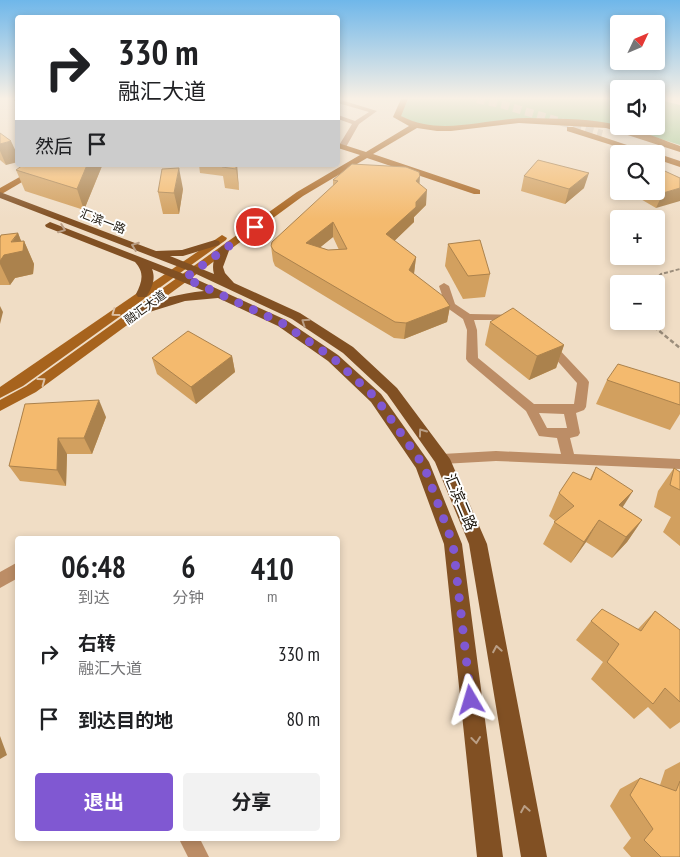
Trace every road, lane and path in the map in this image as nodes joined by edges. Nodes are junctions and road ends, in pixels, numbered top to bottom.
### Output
1 (387, 139) edge
2 (619, 139) tunnel mouth
3 (624, 139) edge
4 (628, 139) edge
5 (635, 139) edge
6 (631, 145) edge
7 (340, 146) edge
8 (680, 149) edge
9 (361, 153) junction
10 (680, 154) edge
11 (665, 159) edge
12 (680, 159) edge
13 (340, 162) edge
14 (680, 164) edge
15 (44, 167) edge
16 (331, 167) edge
17 (477, 192) dead end
18 (0, 193) edge
19 (0, 205) edge
20 (220, 245) junction
21 (151, 253) junction
22 (138, 260) junction
23 (680, 269) edge
24 (184, 271) junction
25 (659, 275) edge
26 (444, 286) dead end
27 (225, 289) junction
28 (142, 294) junction
29 (139, 311) junction
30 (468, 317) junction
31 (524, 317) edge
32 (658, 330) edge
33 (544, 338) edge
34 (680, 348) edge
35 (0, 392) edge
36 (0, 406) edge
37 (530, 408) junction
38 (569, 410) junction
39 (562, 433) junction
40 (569, 459) junction
41 (442, 460) junction
42 (680, 464) edge
43 (15, 571) edge
44 (0, 581) edge
45 (190, 841) edge
46 (199, 857) edge
47 (490, 857) edge
48 (534, 857) edge

1 - 9 main road, 融汇大道
2 - 6 main road
3 - 12 main road
4 - 10 main road
5 - 8 main road
7 - 9 main road
9 - 13 main road, 融汇大道
9 - 17 main road
9 - 20 main road, 融汇大道
11 - 14 main road
15 - 18 main road
16 - 20 main road, 融汇大道
21 -> 18 main road, 汇滨一路
19 -> 22 main road, 汇滨一路
20 - 21 main road
20 - 24 main road, 融汇大道
20 - 24 main road, 融汇大道
20 - 27 main road
21 - 24 main road, 汇滨一路
22 - 24 main road, 汇滨一路
22 - 28 main road
23 - 25 path
24 - 27 main road, 汇滨二路
24 - 28 main road, 融汇大道
24 - 29 main road, 融汇大道
26 - 30 street
27 - 29 main road
41 -> 27 main road, 汇滨二路
27 -> 47 main road, 汇滨二路
28 -> 35 main road, 融汇大道
36 -> 29 main road, 融汇大道
30 - 31 street
30 - 37 street
32 - 34 path
33 - 38 street
37 - 38 street
37 - 39 street
38 - 39 street
39 - 40 street
40 - 41 street
40 - 42 street
48 -> 41 main road, 汇滨二路
43 - 44 street
45 - 46 street

